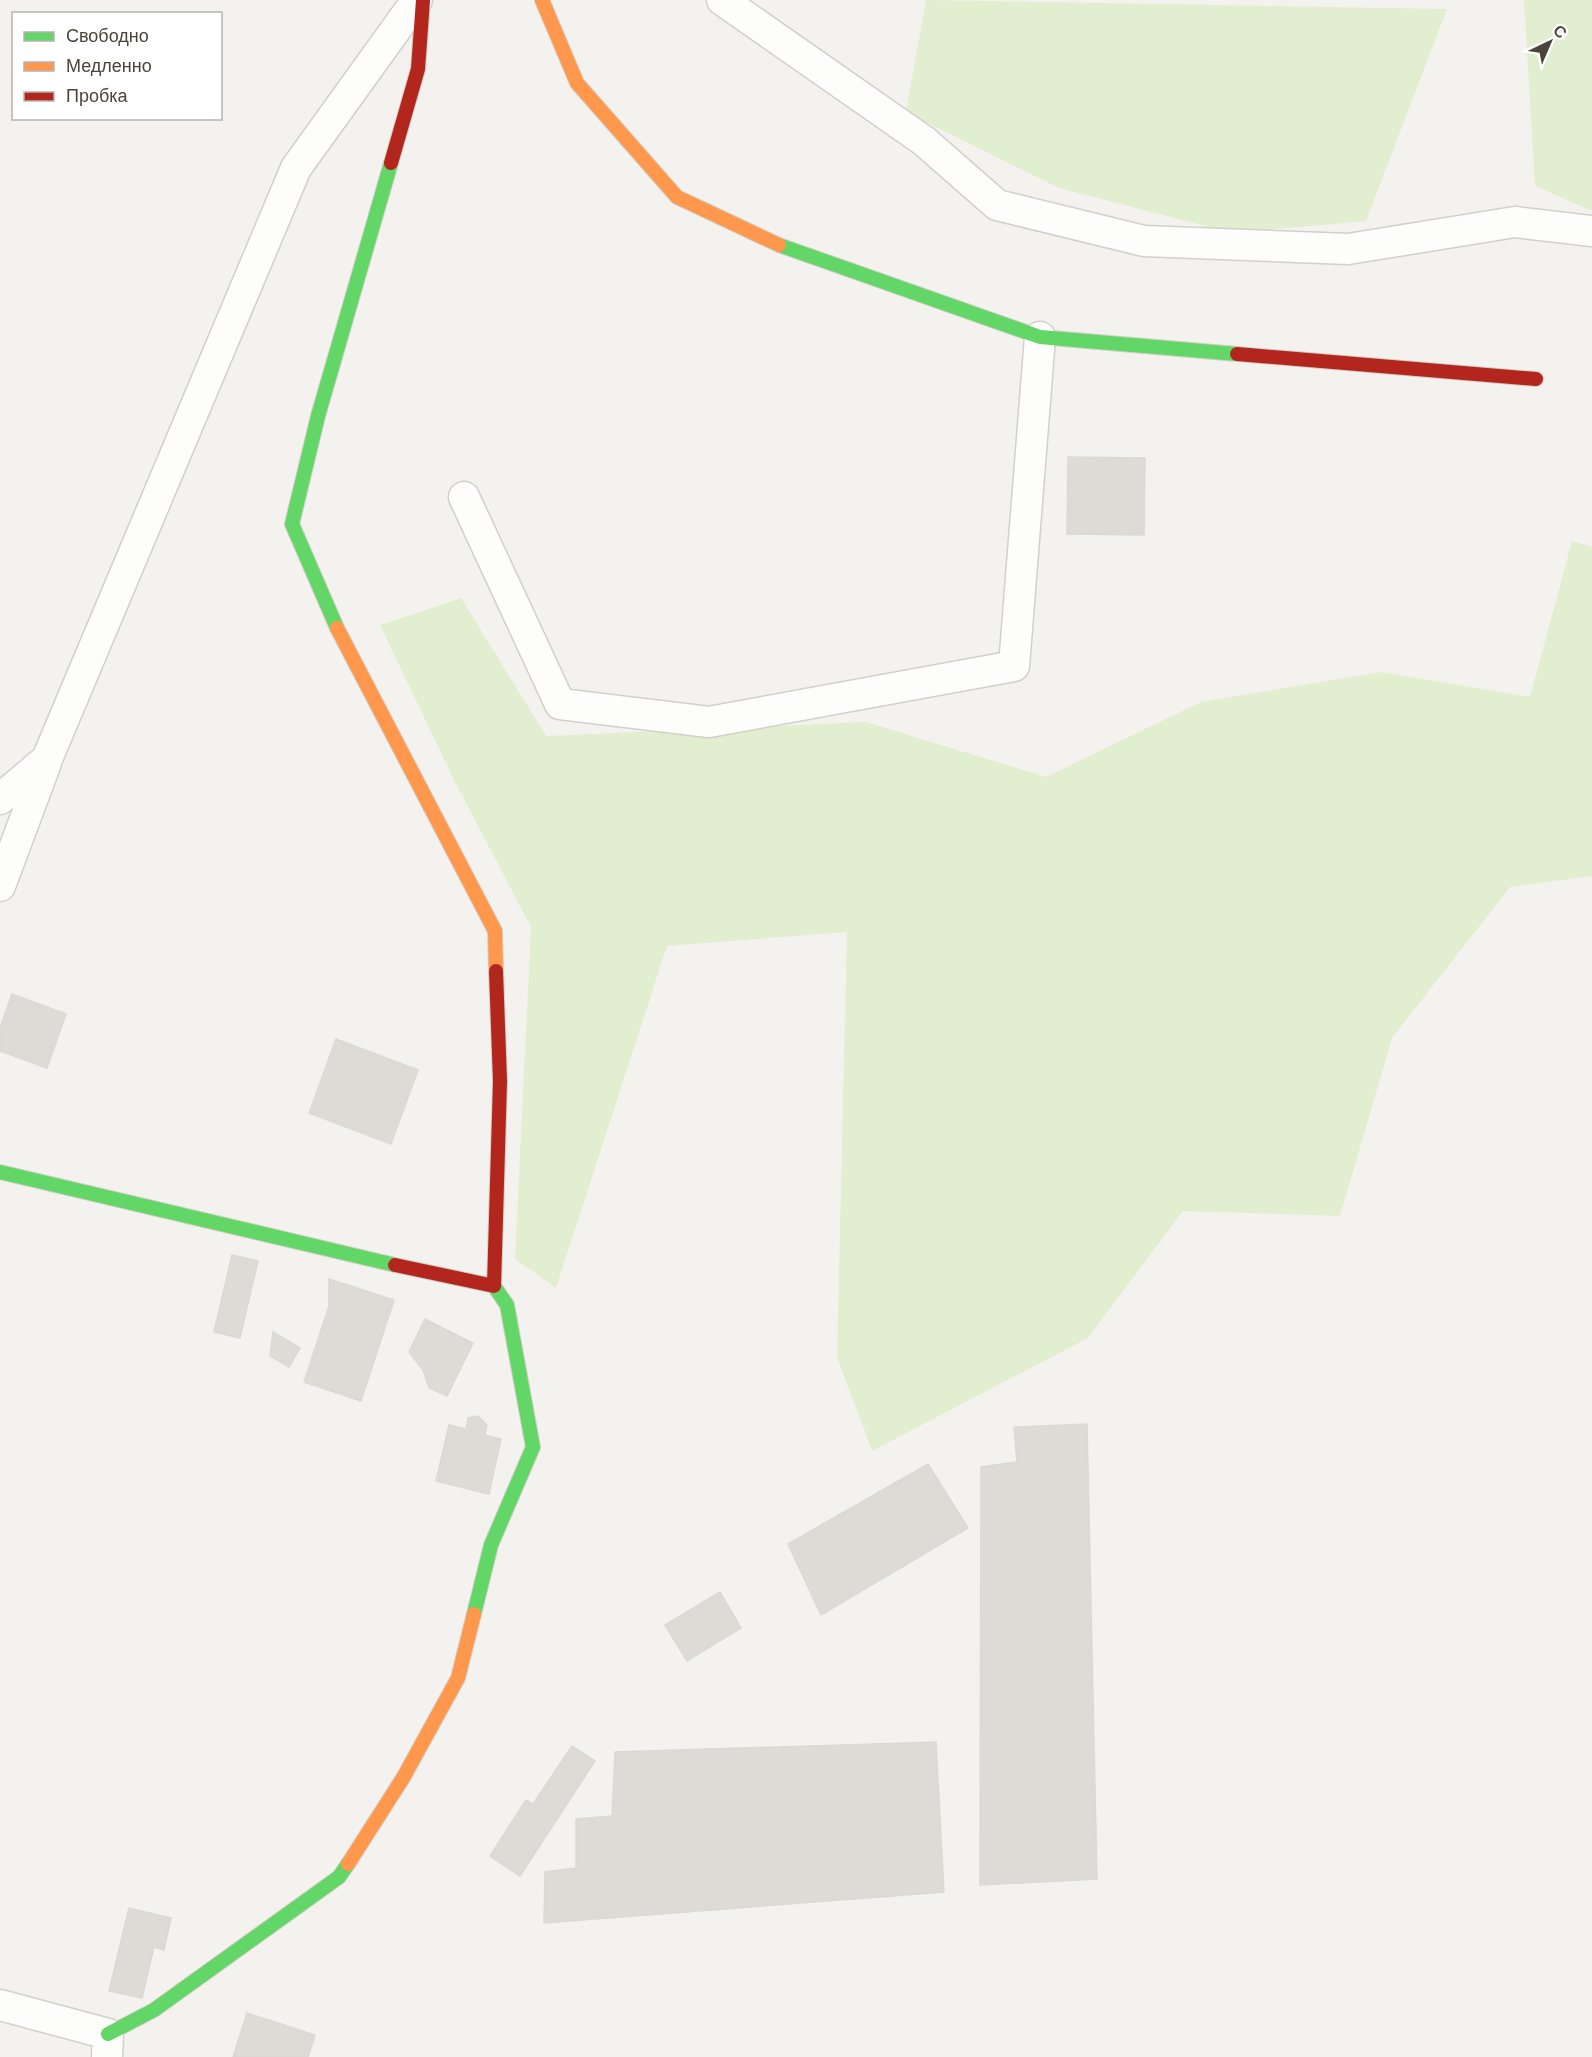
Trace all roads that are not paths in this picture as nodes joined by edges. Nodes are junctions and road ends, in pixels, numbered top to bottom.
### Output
1 (417, 0) edge
2 (423, 0) edge
3 (542, 0) edge
4 (722, 0) edge
5 (1592, 231) edge
6 (1040, 337) junction
7 (1536, 379) dead end
8 (464, 497) dead end
9 (47, 759) junction
10 (0, 799) edge
11 (0, 886) edge
12 (0, 1172) edge
13 (494, 1286) junction
14 (0, 2005) edge
15 (108, 2046) edge

1 - 9 street
2 - 13 street
3 - 6 street
4 - 5 street
6 - 7 street
6 - 8 street
9 - 10 street
9 - 11 street
12 - 13 street
13 - 15 street
14 - 15 street

